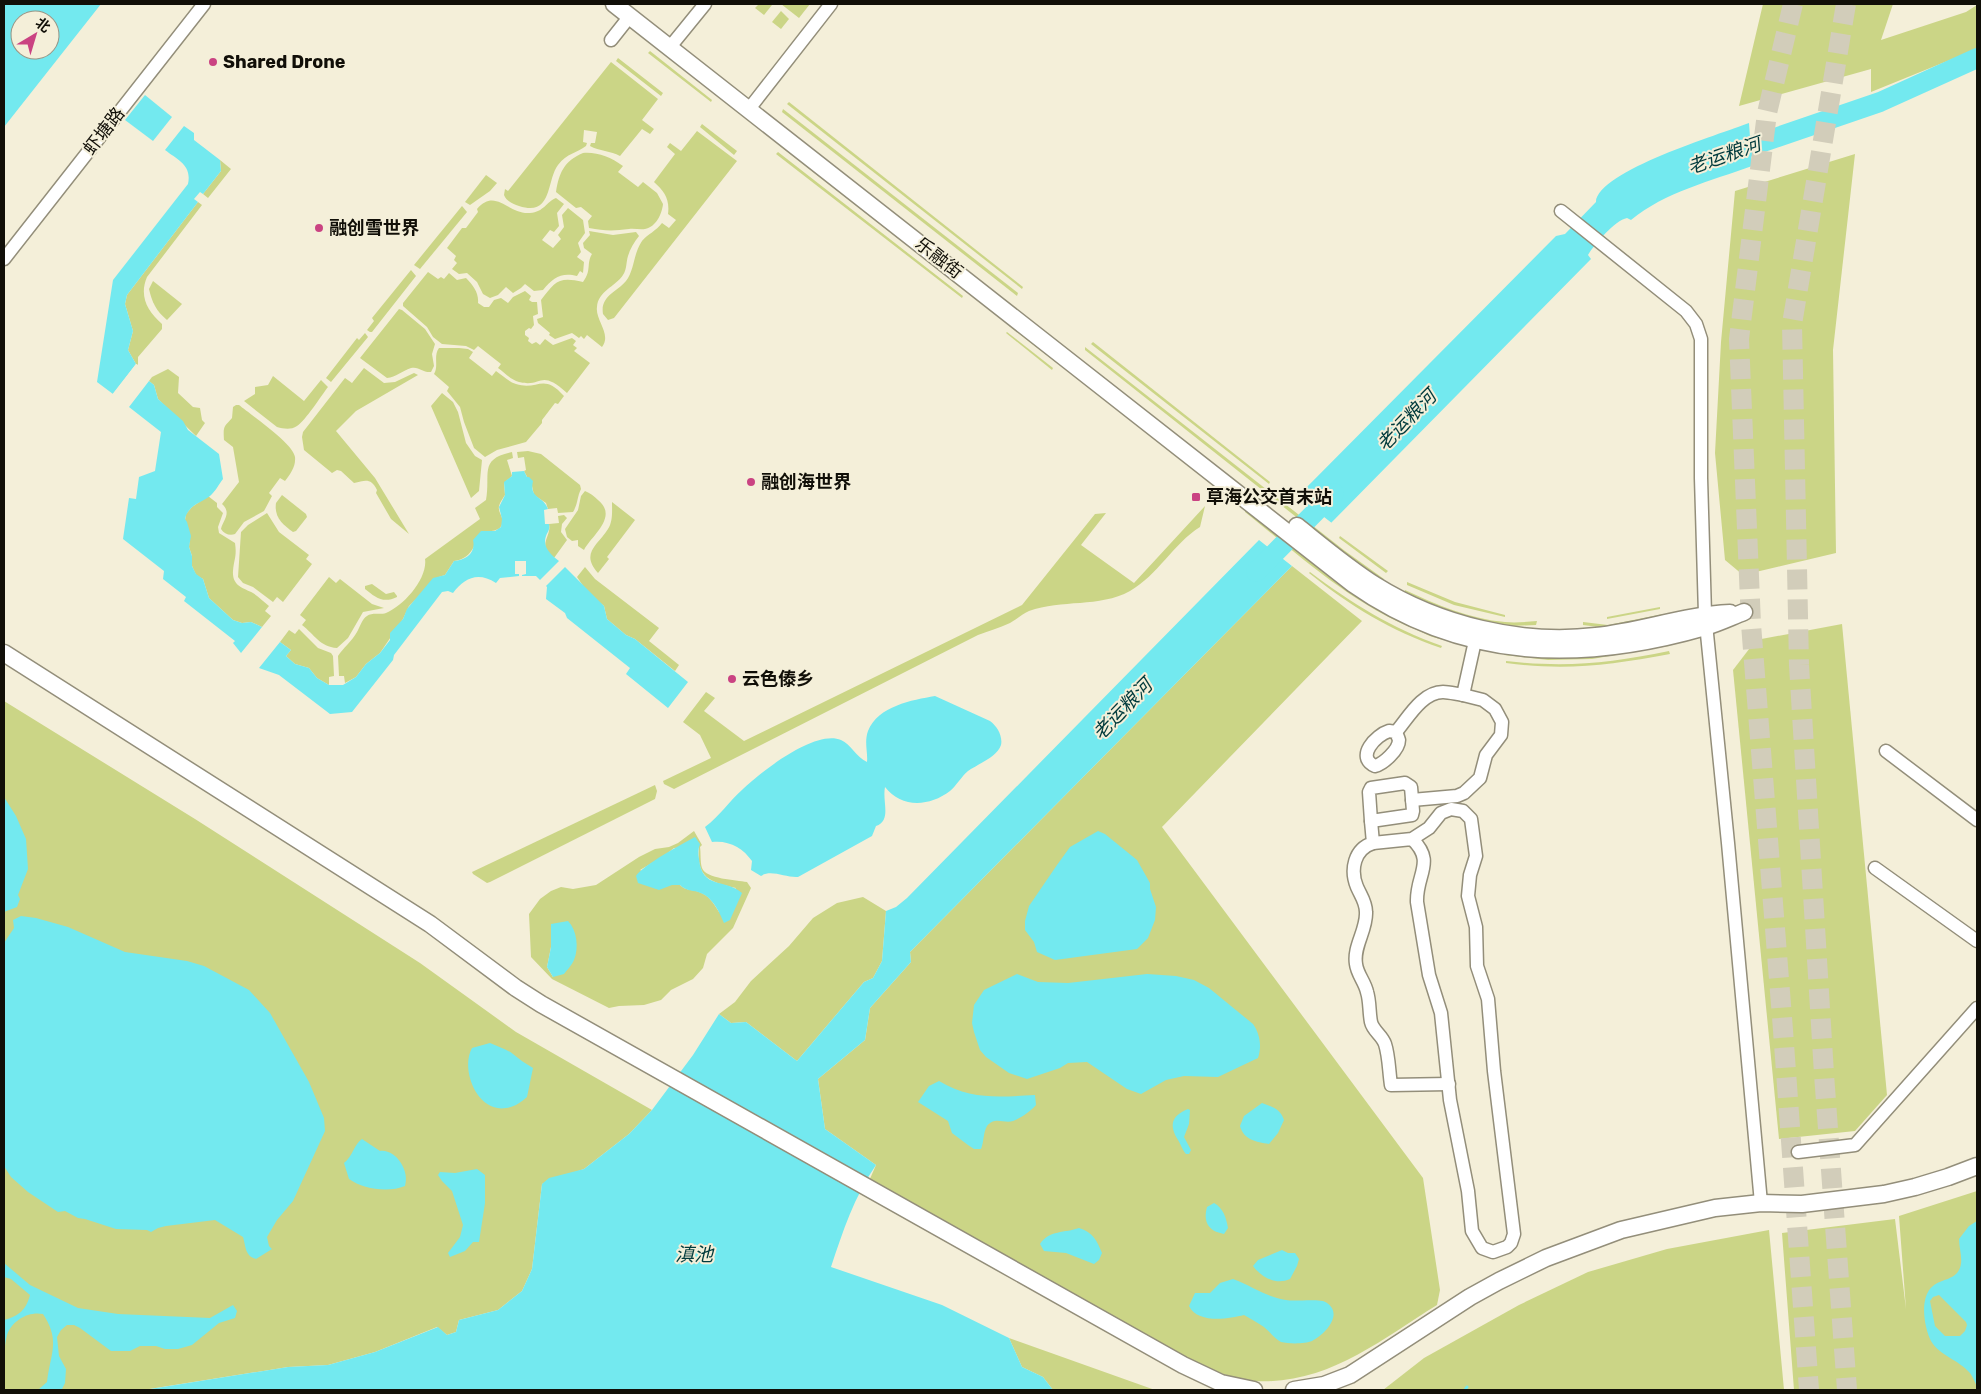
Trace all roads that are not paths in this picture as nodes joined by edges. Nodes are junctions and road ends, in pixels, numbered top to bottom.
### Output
1 (204, 4) edge
2 (614, 4) edge
3 (705, 4) edge
4 (831, 4) edge
5 (631, 10) edge
6 (611, 40) dead end
7 (674, 43) junction
8 (752, 104) junction
9 (1560, 211) dead end
10 (4, 258) edge
11 (1706, 621) junction
12 (1476, 634) junction
13 (4, 653) edge
14 (1463, 695) junction
15 (1396, 732) dead end
16 (1886, 751) dead end
17 (1412, 800) junction
18 (1371, 820) junction
19 (1977, 820) edge
20 (1412, 839) junction
21 (1373, 843) junction
22 (1875, 868) dead end
23 (1977, 941) edge
24 (1977, 1008) edge
25 (1448, 1084) junction
26 (1798, 1152) dead end
27 (1977, 1166) edge
28 (1760, 1203) junction
29 (1254, 1390) edge
30 (1294, 1390) edge

1 - 10 street, 虾塘路
2 - 5 street, 乐融街
3 - 7 street
4 - 8 street
5 - 6 street
5 - 7 street, 乐融街
7 - 8 street, 乐融街
8 - 12 street, 乐融街
9 - 11 street
11 - 12 street, 乐融街
11 - 28 street
12 - 14 street
13 - 29 street
14 - 15 street
14 - 17 street
16 - 19 street
17 - 18 street
17 - 18 street
18 - 21 street
20 - 21 street
20 - 25 street
20 - 25 street
21 - 25 street
22 - 23 street
24 - 26 street
27 - 28 street
28 - 30 street

